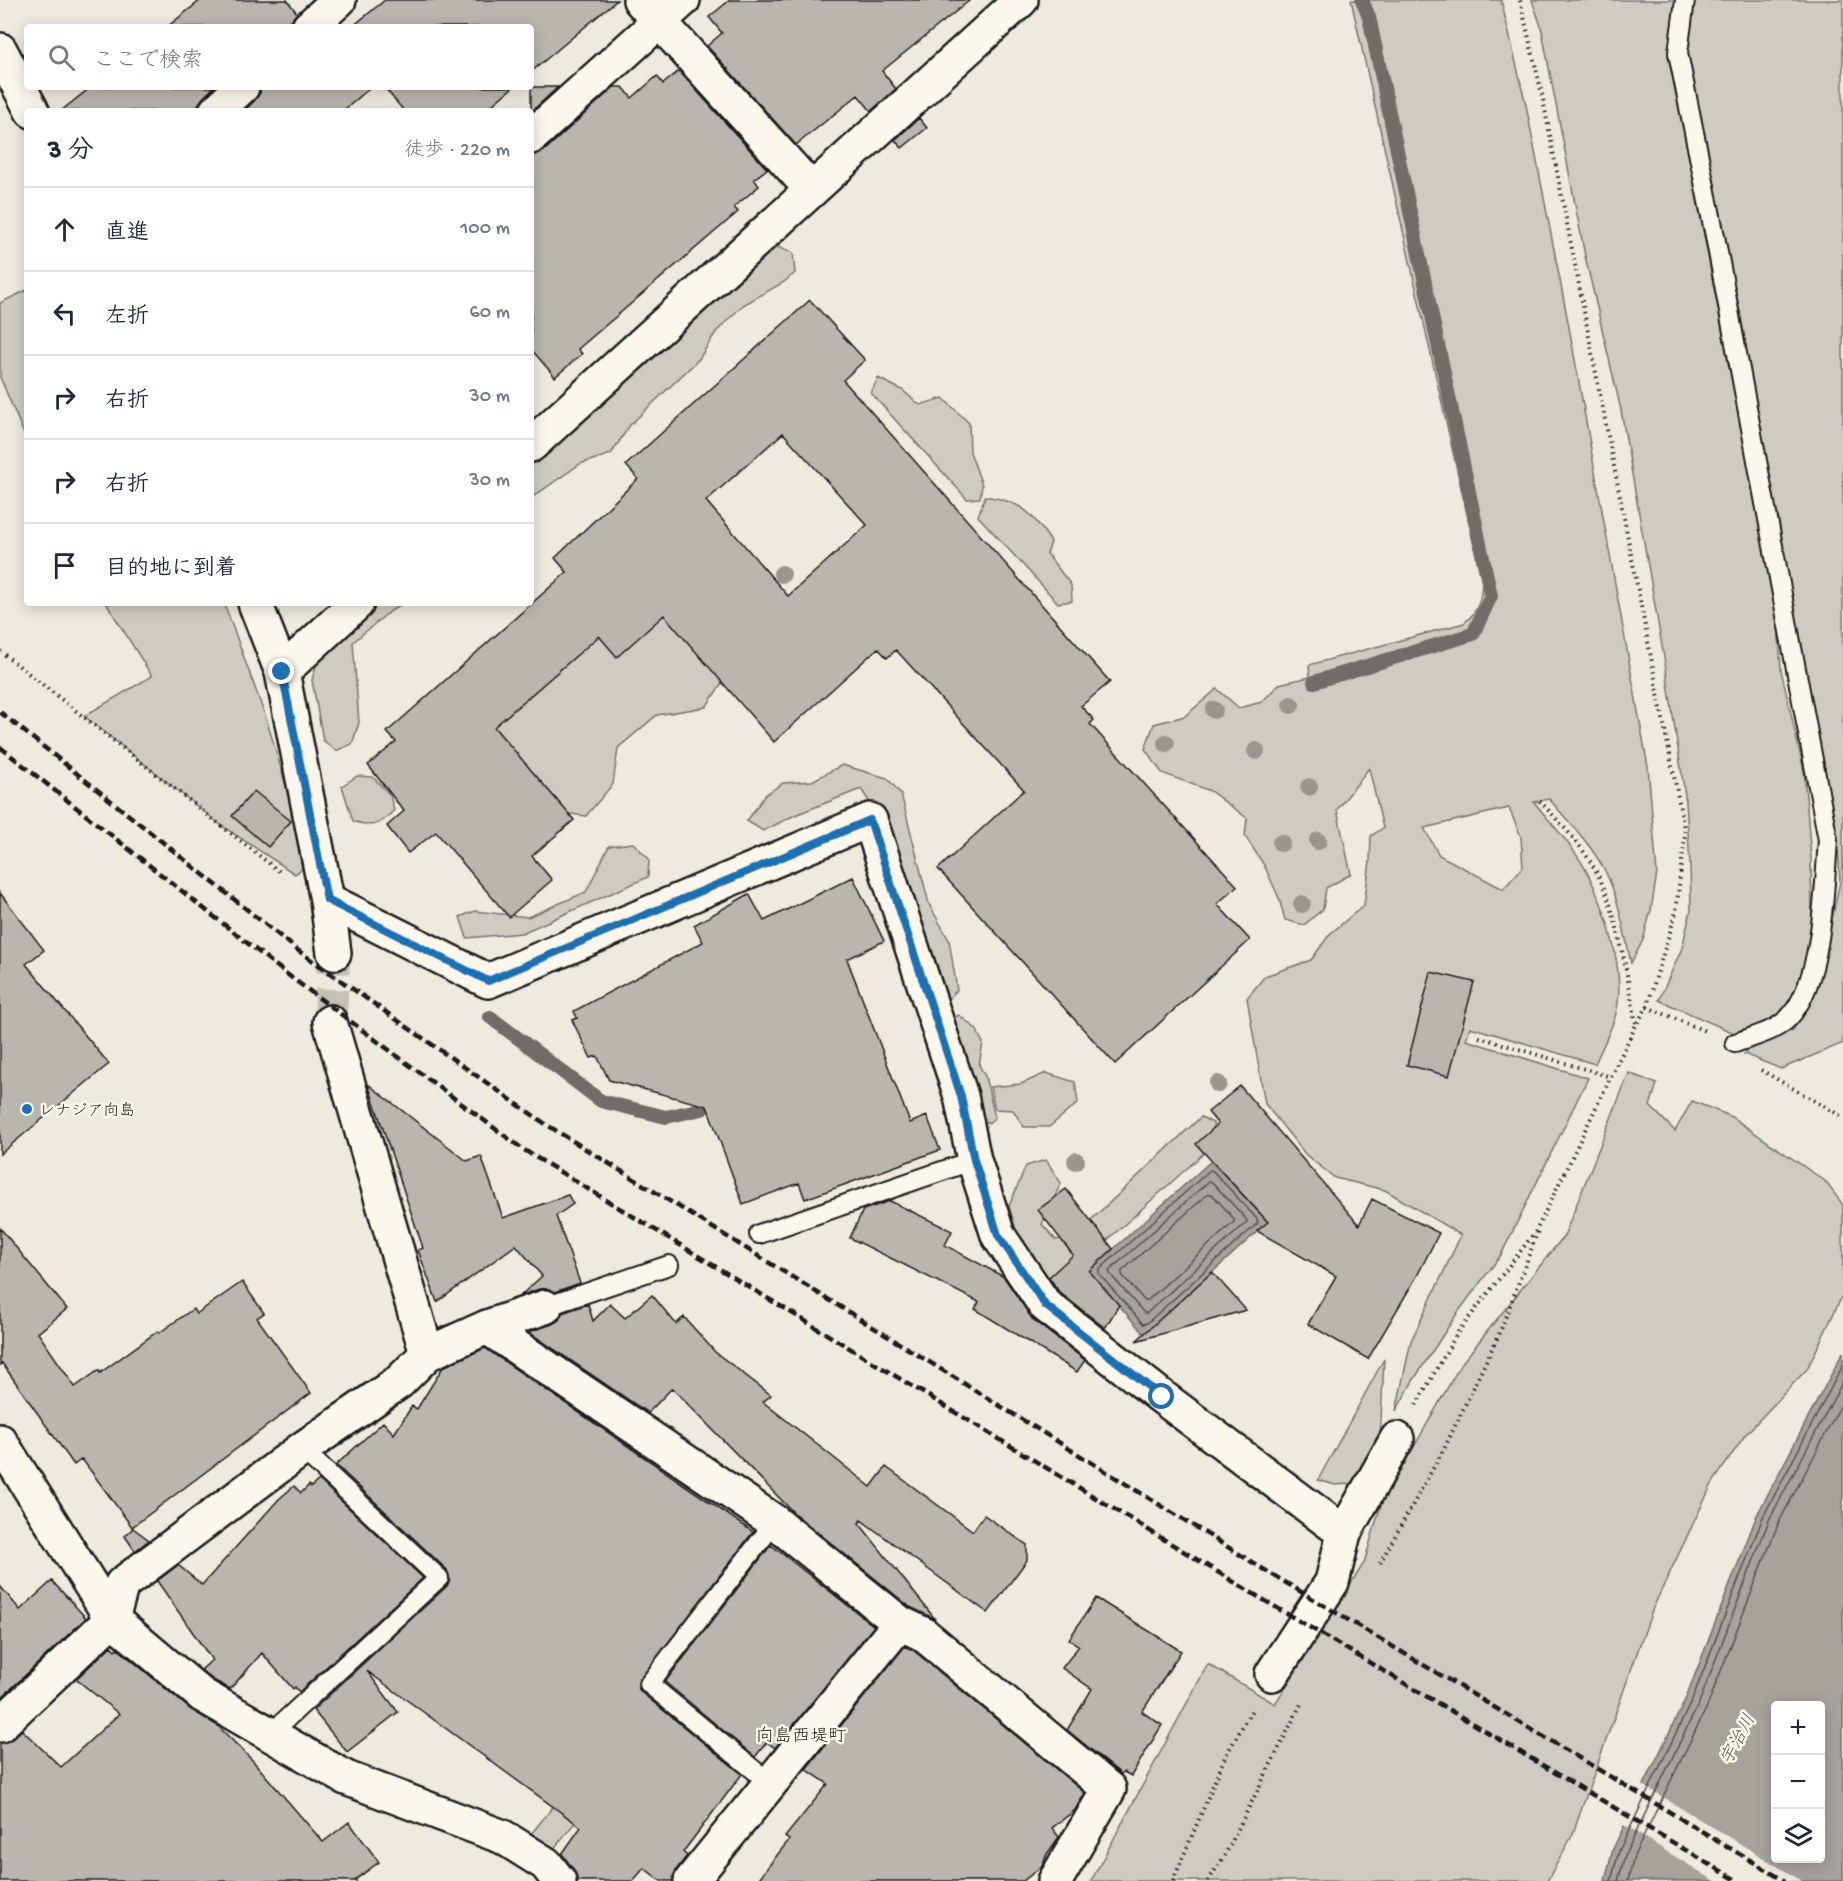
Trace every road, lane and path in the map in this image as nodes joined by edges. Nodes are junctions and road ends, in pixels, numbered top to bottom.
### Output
1 (339, 0) edge
2 (1021, 0) edge
3 (1520, 0) edge
4 (1684, 0) edge
5 (661, 7) edge
6 (312, 24) edge
7 (0, 50) edge
8 (239, 90) edge
9 (30, 108) edge
10 (219, 108) edge
11 (534, 134) edge
12 (812, 190) junction
13 (534, 442) edge
14 (256, 606) edge
15 (354, 606) edge
16 (0, 651) edge
17 (282, 672) junction
18 (1540, 801) dead end
19 (326, 893) junction
20 (334, 953) tunnel mouth
21 (1647, 1007) junction
22 (330, 1023) tunnel mouth
23 (1636, 1025) junction
24 (1479, 1037) dead end
25 (1735, 1043) joint
26 (1611, 1077) junction
27 (1778, 1078) dead end
28 (1841, 1116) dead end
29 (974, 1160) junction
30 (759, 1234) dead end
31 (669, 1264) dead end
32 (545, 1307) joint
33 (487, 1328) junction
34 (427, 1354) junction
35 (1397, 1439) joint
36 (0, 1441) edge
37 (302, 1449) junction
38 (775, 1522) junction
39 (1344, 1533) junction
40 (112, 1619) junction
41 (900, 1623) junction
42 (1272, 1674) joint
43 (0, 1725) edge
44 (270, 1734) junction
45 (771, 1784) junction
46 (559, 1881) edge
47 (691, 1881) edge
48 (1054, 1881) edge
49 (1173, 1881) edge

1 - 6 street
2 - 12 street
3 - 21 path
4 - 25 lane
5 - 11 street
5 - 12 street
7 - 9 street
8 - 10 street
12 - 13 street
14 - 17 street
15 - 17 street
16 - 19 path
17 - 19 street
18 - 23 path
19 - 20 street
19 - 29 street
21 - 23 path
21 - 25 path
22 - 34 street
23 - 26 path
24 - 26 path
26 - 35 path
27 - 28 path
29 - 30 lane
29 - 39 street
31 - 32 lane
32 - 33 street
33 - 34 street
33 - 38 street
34 - 37 street
35 - 39 street
36 - 40 street
37 - 40 street
37 - 44 lane
38 - 41 street
38 - 45 lane
39 - 42 street
40 - 43 street
40 - 44 street
41 - 45 street
41 - 48 street
42 - 49 path
44 - 46 street
45 - 47 street

